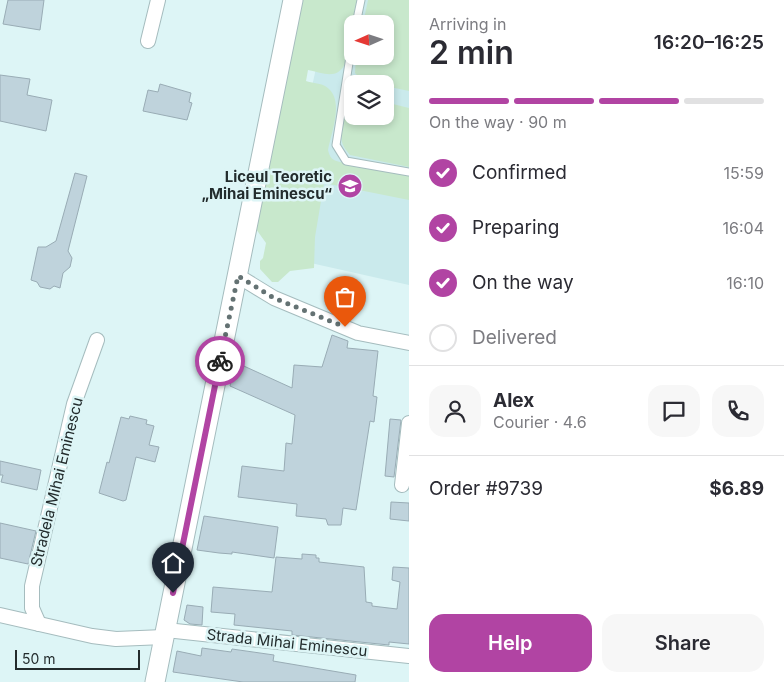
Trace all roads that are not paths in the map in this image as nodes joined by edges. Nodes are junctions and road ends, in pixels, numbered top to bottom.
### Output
1 (158, 0) edge
2 (293, 0) edge
3 (361, 0) edge
4 (358, 15) edge
5 (148, 41) dead end
6 (349, 65) edge
7 (409, 172) edge
8 (238, 276) junction
9 (97, 340) dead end
10 (409, 343) edge
11 (409, 423) edge
12 (402, 485) dead end
13 (0, 615) edge
14 (39, 624) junction
15 (165, 633) junction
16 (409, 656) edge
17 (155, 682) edge

1 - 5 street
2 - 8 main road
3 - 4 lane
6 - 7 lane
8 - 10 street
8 - 15 main road
9 - 14 street, Stradela Mihai Eminescu
11 - 12 street
13 - 14 street, Strada Mihai Eminescu
14 - 15 street, Strada Mihai Eminescu
15 - 16 street, Strada Mihai Eminescu
15 - 17 main road

